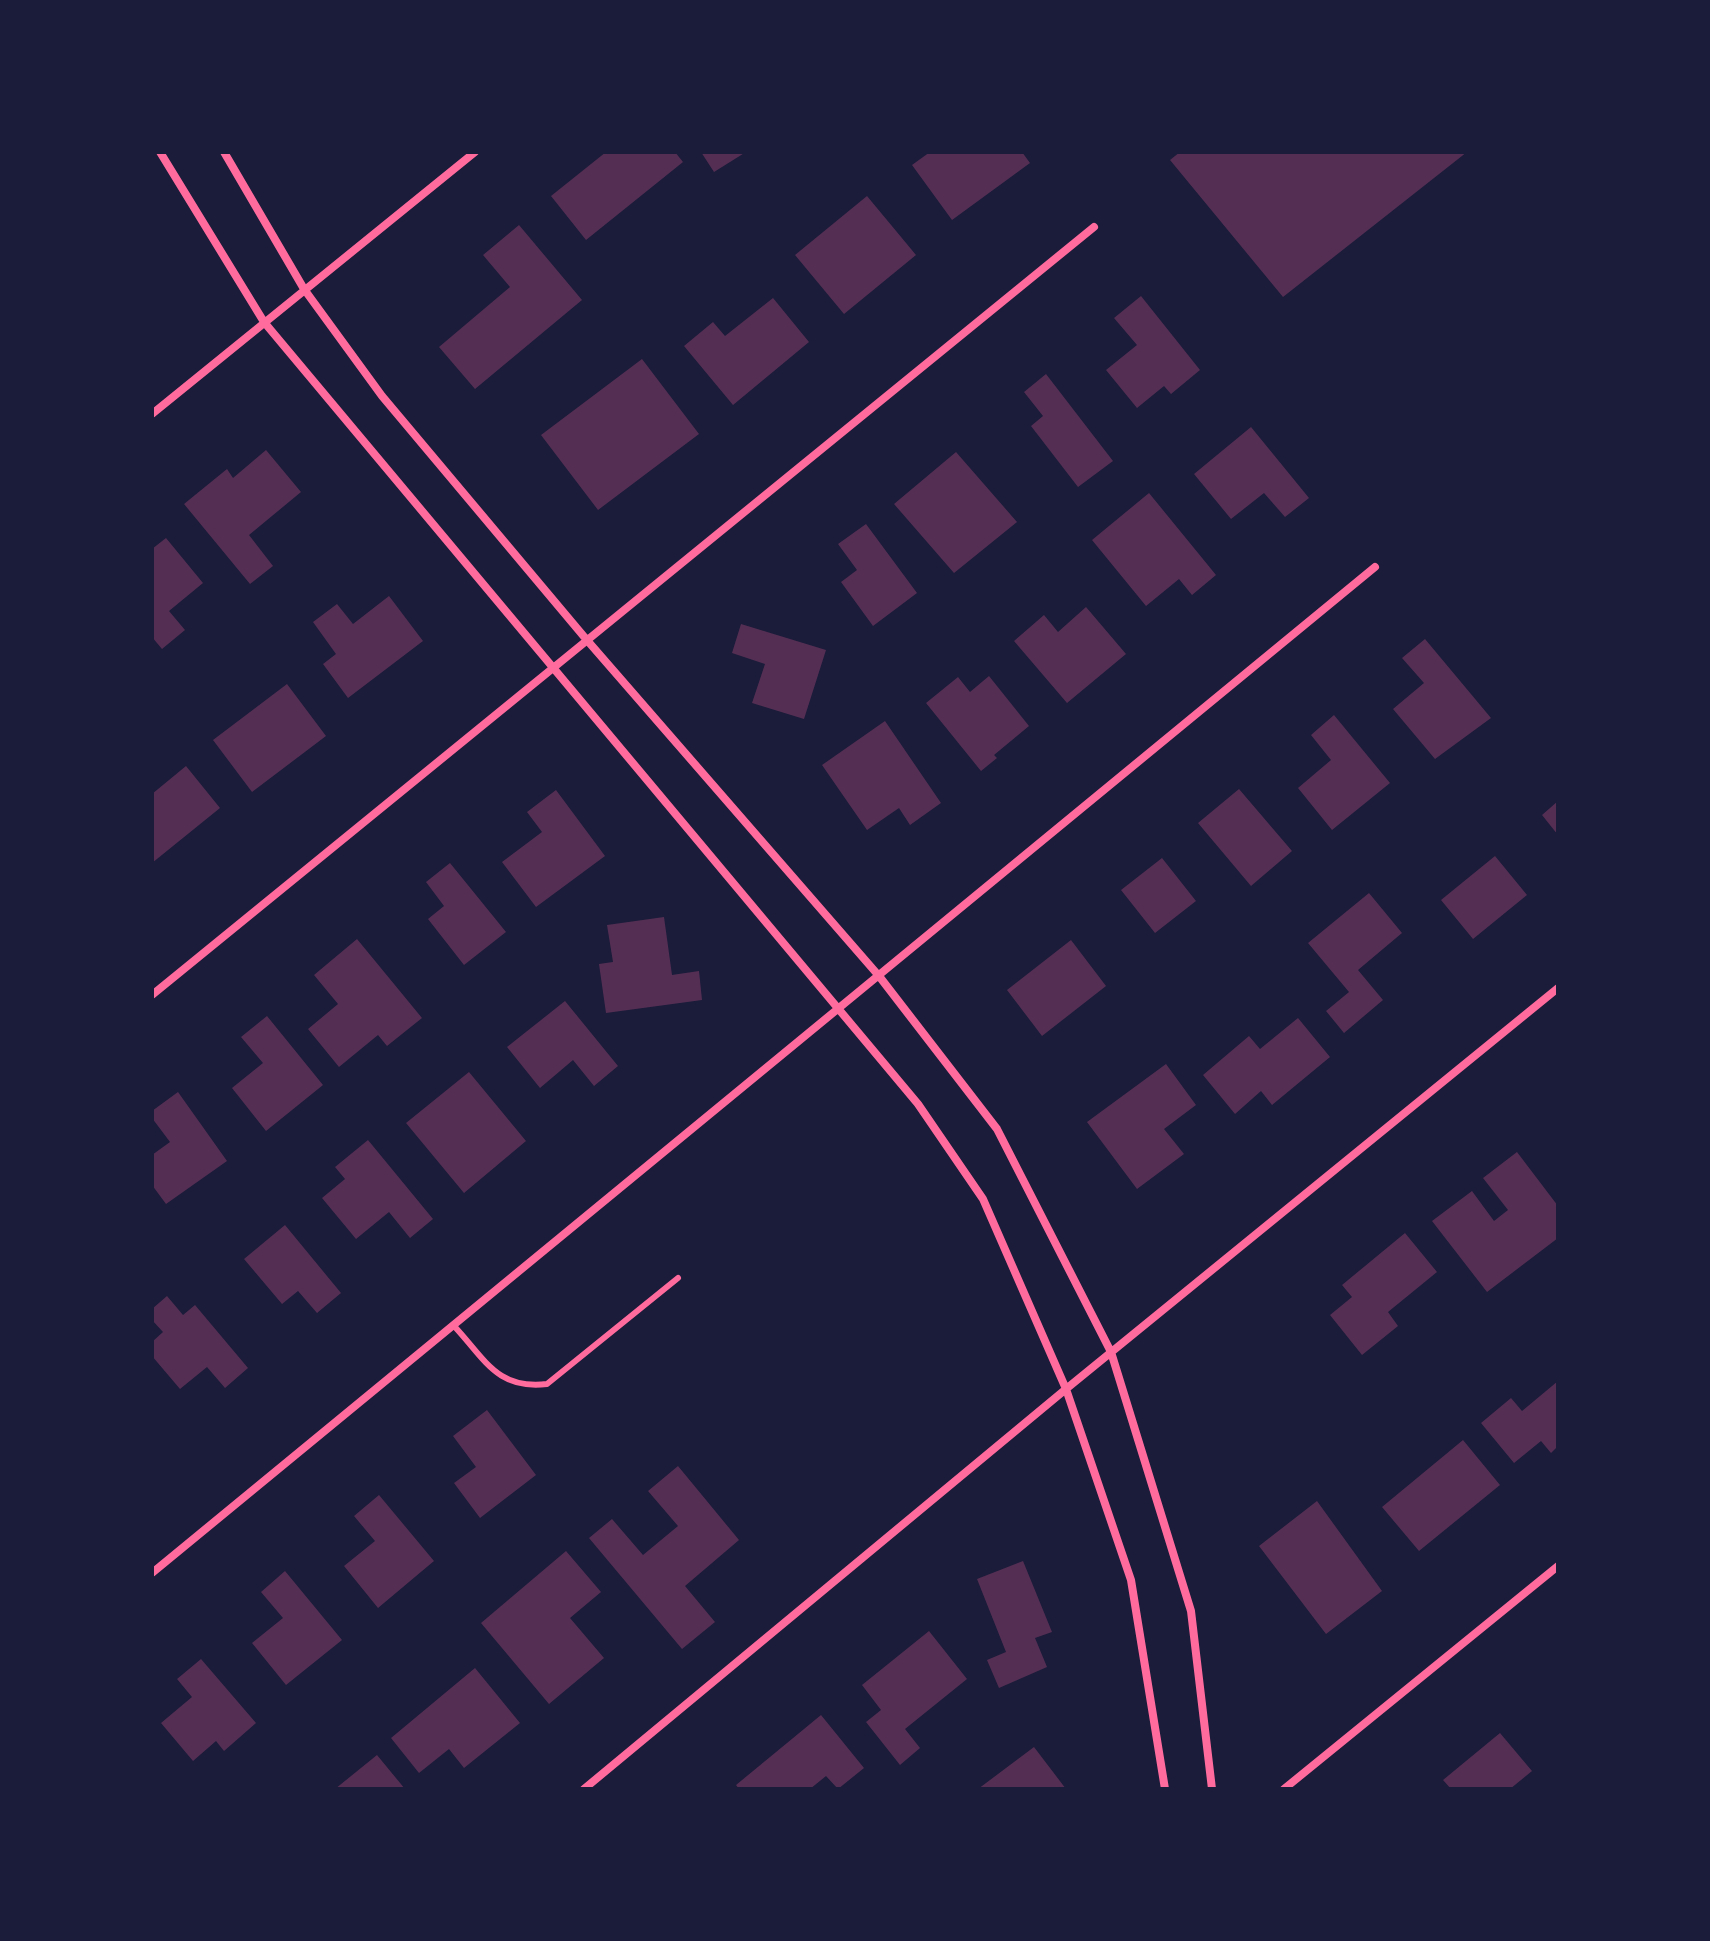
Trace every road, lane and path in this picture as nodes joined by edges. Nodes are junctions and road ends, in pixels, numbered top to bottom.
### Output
1 (160, 152) edge
2 (224, 152) edge
3 (475, 152) edge
4 (1094, 227) dead end
5 (304, 289) junction
6 (264, 322) junction
7 (152, 414) edge
8 (1375, 567) dead end
9 (586, 639) junction
10 (552, 666) junction
11 (879, 976) junction
12 (1558, 988) edge
13 (152, 995) edge
14 (839, 1009) junction
15 (678, 1278) dead end
16 (454, 1326) junction
17 (1111, 1352) junction
18 (1066, 1389) junction
19 (1558, 1566) edge
20 (152, 1573) edge
21 (584, 1789) edge
22 (1165, 1789) edge
23 (1212, 1789) edge
24 (1284, 1789) edge

1 - 6 street
2 - 5 street
3 - 5 street
4 - 9 street
5 - 6 street
5 - 9 street
6 - 7 street
6 - 10 street
8 - 11 street
9 - 10 street
9 - 11 street
10 - 13 street
10 - 14 street
11 - 14 street
11 - 17 street
12 - 17 street
14 - 16 street
14 - 18 street
15 - 16 lane
16 - 20 street
17 - 18 street
17 - 23 street
18 - 21 street
18 - 22 street
19 - 24 street

